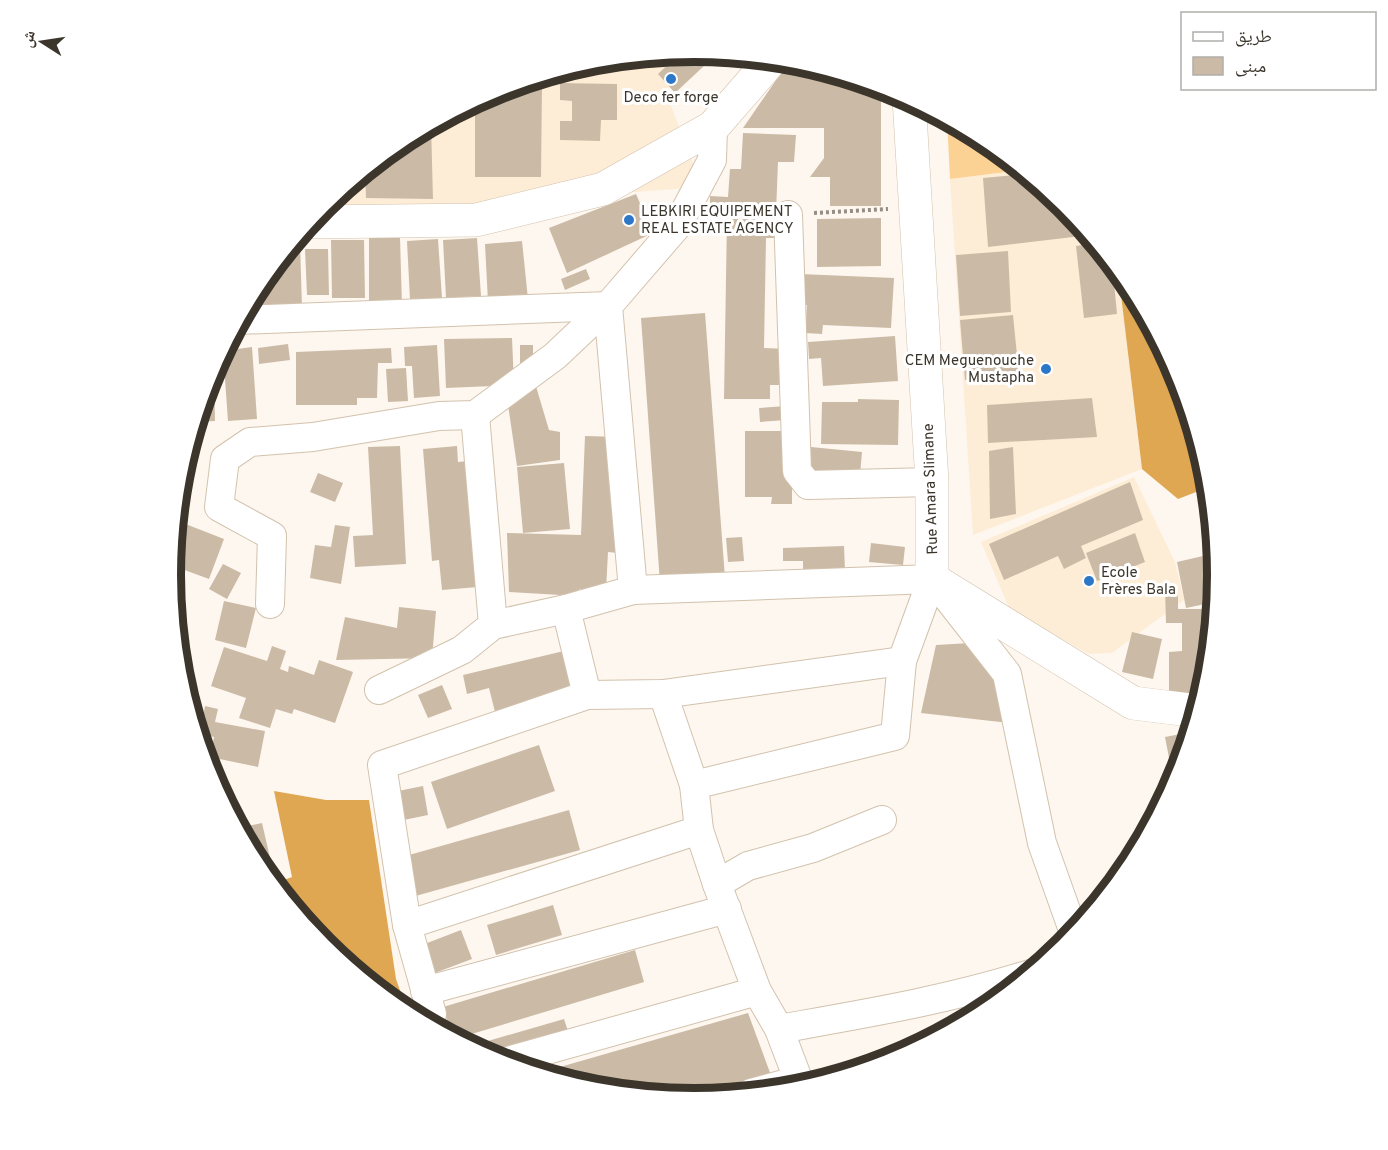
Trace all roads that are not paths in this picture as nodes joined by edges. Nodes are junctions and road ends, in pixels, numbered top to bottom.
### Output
1 (765, 67) edge
2 (910, 109) edge
3 (713, 127) junction
4 (788, 215) road end
5 (322, 222) edge
6 (608, 306) junction
7 (248, 320) edge
8 (475, 415) junction
9 (932, 482) junction
10 (932, 579) junction
11 (633, 590) junction
12 (270, 604) dead end
13 (566, 609) junction
14 (493, 626) junction
15 (902, 661) junction
16 (379, 690) dead end
17 (663, 694) junction
18 (587, 696) junction
19 (1189, 710) edge
20 (694, 785) junction
21 (882, 820) dead end
22 (699, 830) junction
23 (722, 897) junction
24 (1071, 924) edge
25 (407, 925) junction
26 (1008, 981) edge
27 (757, 991) junction
28 (779, 1029) junction
29 (520, 1058) edge
30 (798, 1078) edge

1 - 3 street
2 - 9 street, Rue Amara Slimane
3 - 5 street
3 - 6 street
4 - 9 street
6 - 7 street
6 - 8 street
6 - 11 street
8 - 12 street
8 - 14 street
9 - 10 street, Rue Amara Slimane
10 - 11 street
10 - 15 street
10 - 19 street
10 - 24 street
11 - 13 street
13 - 14 street
13 - 18 street
14 - 16 street
15 - 17 street
15 - 20 street
17 - 18 street
17 - 20 street
18 - 25 street
20 - 22 street
21 - 23 street
22 - 23 street
22 - 25 street
23 - 25 street
23 - 27 street
26 - 28 street
27 - 28 street
27 - 29 street
28 - 30 street

